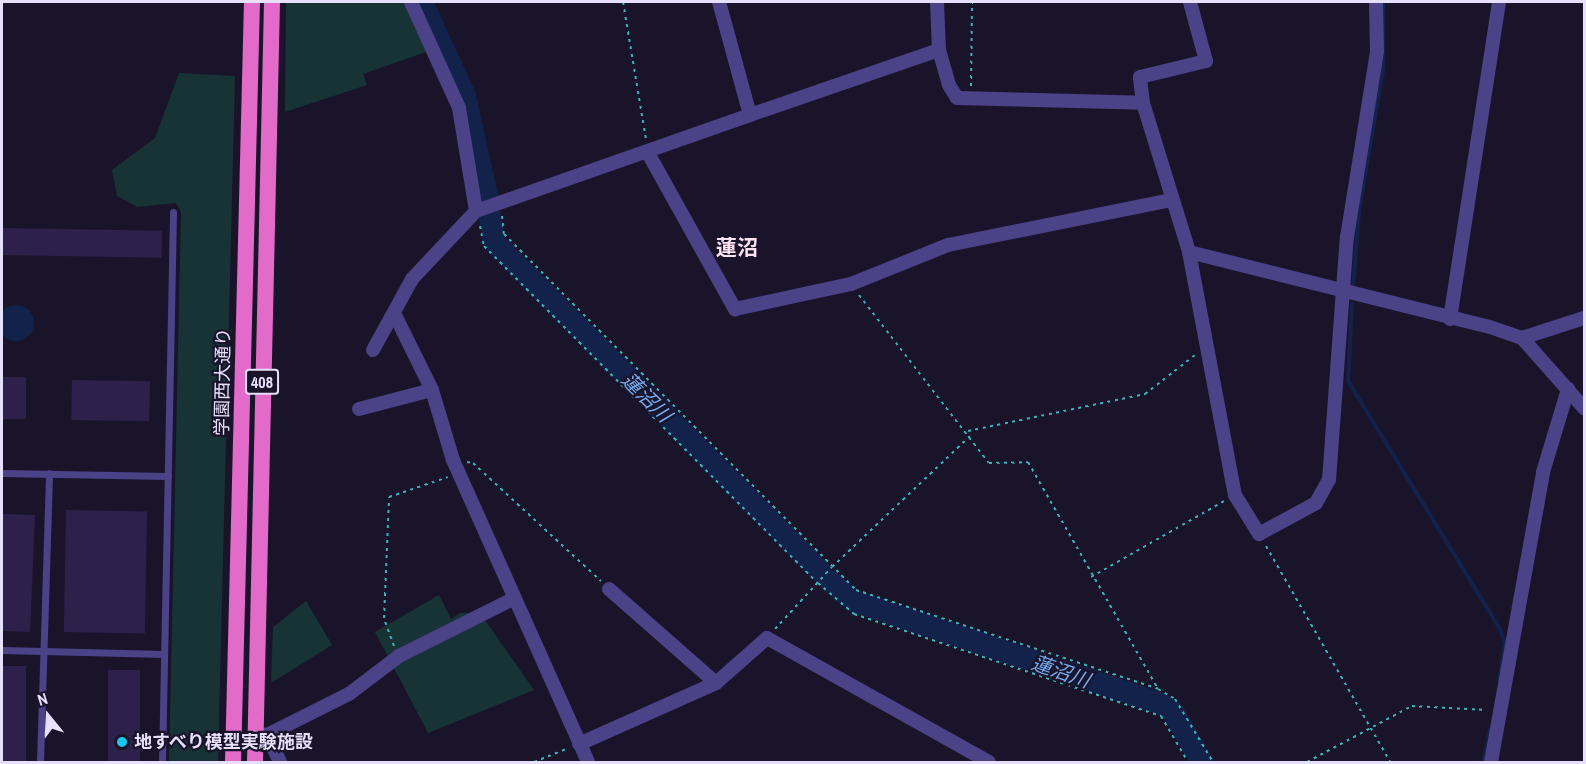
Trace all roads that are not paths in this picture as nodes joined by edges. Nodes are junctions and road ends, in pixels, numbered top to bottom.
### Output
1 (252, 2) edge
2 (272, 2) edge
3 (411, 2) edge
4 (719, 2) edge
5 (937, 2) edge
6 (1190, 2) edge
7 (1376, 2) edge
8 (1499, 2) edge
9 (939, 50) junction
10 (1143, 103) junction
11 (750, 115) junction
12 (648, 153) junction
13 (1171, 200) junction
14 (476, 211) junction
15 (173, 212) dead end
16 (1189, 252) junction
17 (1345, 294) junction
18 (394, 313) junction
19 (1584, 318) edge
20 (1450, 319) junction
21 (1522, 338) junction
22 (373, 350) dead end
23 (1568, 389) junction
24 (432, 390) junction
25 (1584, 408) edge
26 (359, 409) dead end
27 (2, 473) edge
28 (49, 473) junction
29 (168, 476) junction
30 (609, 589) road end
31 (513, 599) junction
32 (2, 650) edge
33 (44, 650) junction
34 (164, 654) junction
35 (716, 683) junction
36 (261, 734) junction
37 (579, 744) junction
38 (40, 762) edge
39 (162, 762) edge
40 (233, 762) edge
41 (255, 762) edge
42 (280, 762) edge
43 (588, 762) edge
44 (989, 762) edge
45 (1491, 762) edge

1 - 40 highway, 学園西大通り / 408
2 - 36 highway, 408
3 - 14 street
4 - 11 street
5 - 9 street
6 - 10 street
7 - 17 street
8 - 20 street
9 - 10 street
9 - 11 street
10 - 13 street
11 - 12 street
12 - 13 street
12 - 14 street
13 - 16 street
14 - 18 street
15 - 29 lane
16 - 17 street
16 - 17 street
17 - 20 street
18 - 22 street
18 - 24 street
19 - 21 street
20 - 21 street
21 - 23 street
23 - 25 street
23 - 45 street
24 - 26 street
24 - 31 street
27 - 28 lane
28 - 29 lane
28 - 33 lane
29 - 34 lane
30 - 35 street
31 - 36 street
31 - 37 street
32 - 33 lane
33 - 34 lane
33 - 38 lane
34 - 39 lane
35 - 37 street
35 - 44 street
36 - 41 highway, 408
36 - 42 street
37 - 43 street

